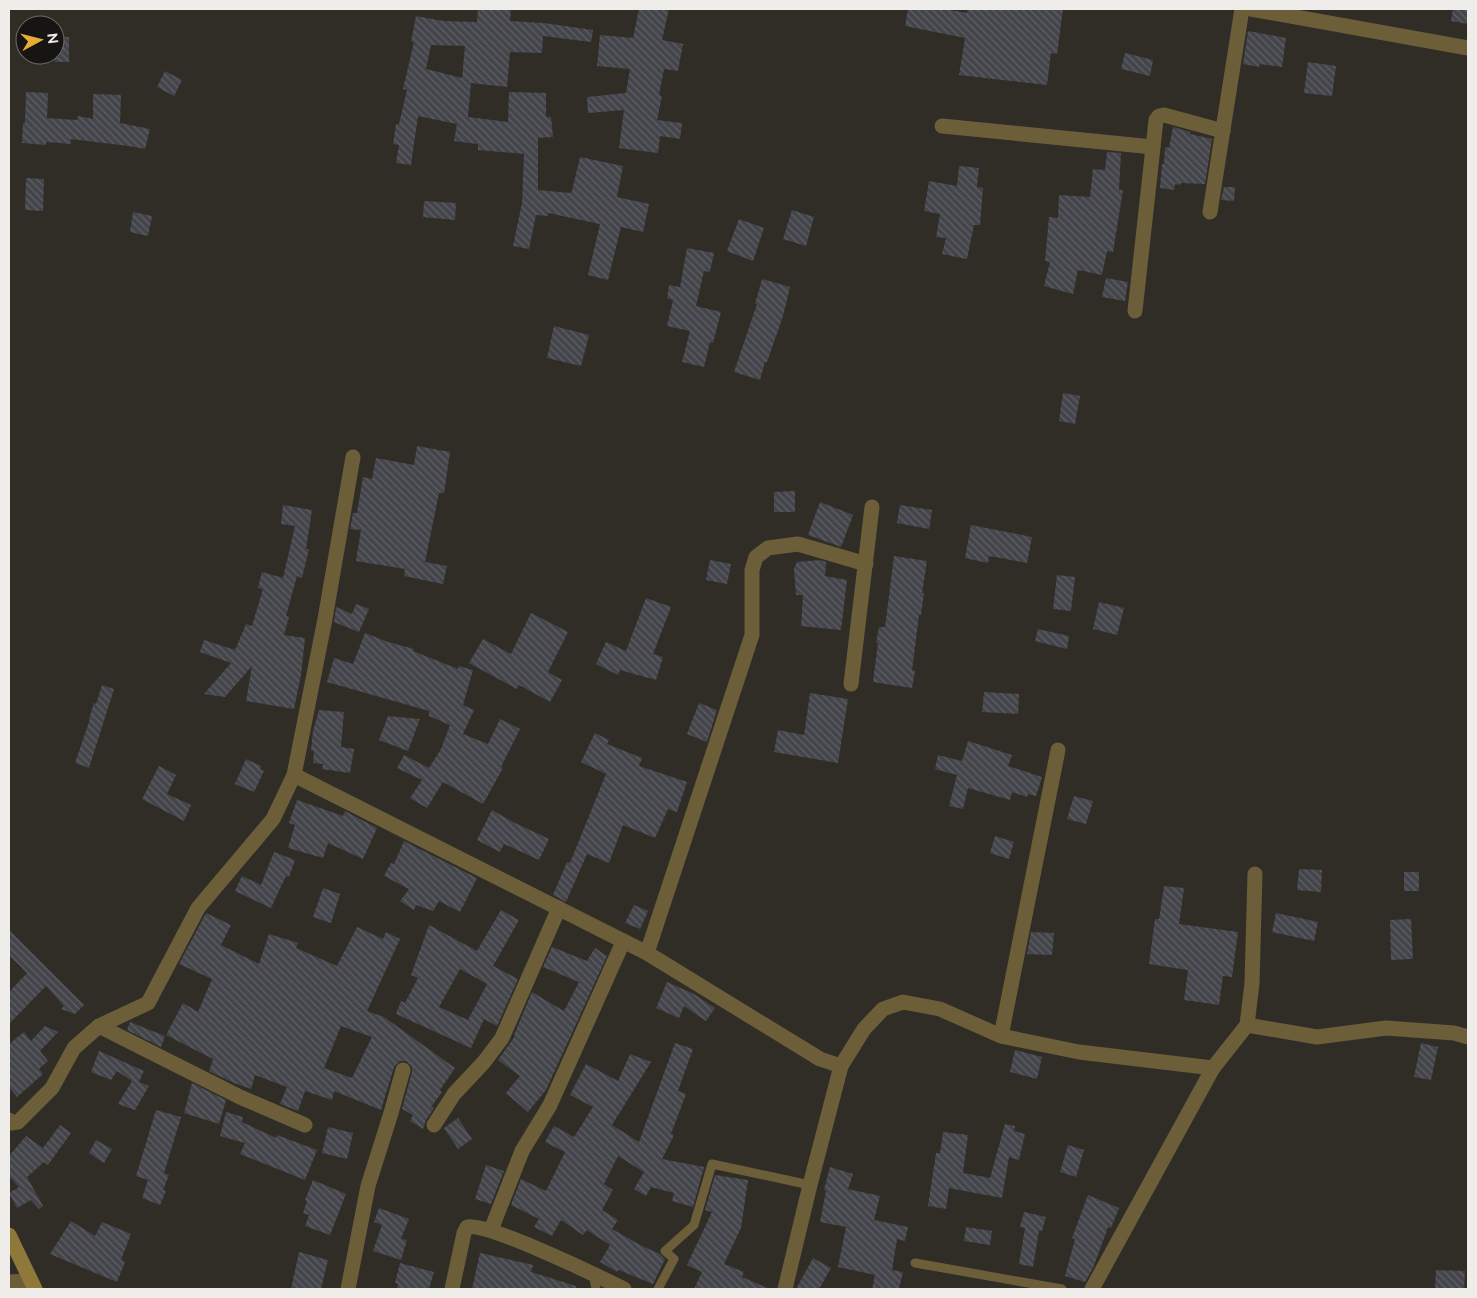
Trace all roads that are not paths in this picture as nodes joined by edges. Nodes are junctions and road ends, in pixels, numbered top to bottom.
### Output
1 (1242, 9) edge
2 (1251, 9) edge
3 (1468, 48) edge
4 (942, 126) dead end
5 (1223, 131) junction
6 (1153, 147) junction
7 (1210, 212) dead end
8 (1135, 311) dead end
9 (353, 457) dead end
10 (872, 507) dead end
11 (866, 564) junction
12 (851, 684) dead end
13 (1058, 750) dead end
14 (294, 775) junction
15 (1255, 874) dead end
16 (560, 908) junction
17 (623, 942) junction
18 (647, 953) junction
19 (1247, 1025) junction
20 (99, 1026) junction
21 (1001, 1036) junction
22 (1468, 1037) edge
23 (841, 1066) junction
24 (1213, 1068) junction
25 (403, 1070) dead end
26 (9, 1120) edge
27 (305, 1124) dead end
28 (434, 1125) dead end
29 (810, 1185) junction
30 (490, 1230) junction
31 (9, 1235) edge
32 (915, 1263) dead end
33 (593, 1273) junction
34 (9, 1282) edge
35 (33, 1285) edge
36 (348, 1289) edge
37 (452, 1289) edge
38 (596, 1289) edge
39 (624, 1289) edge
40 (658, 1289) edge
41 (785, 1289) edge
42 (1062, 1289) edge
43 (1092, 1289) edge

1 - 5 street
2 - 3 street
4 - 6 street
5 - 6 street
5 - 7 street
6 - 8 street
9 - 14 street
10 - 11 street
11 - 12 street
11 - 18 street
13 - 21 street
14 - 16 street
14 - 20 street
15 - 19 street
16 - 17 street
16 - 28 street
17 - 18 street
17 - 30 street
18 - 23 street
19 - 22 street
19 - 24 street
20 - 26 street
20 - 27 street
21 - 23 street
21 - 24 street
23 - 29 street
24 - 43 street
25 - 36 street
29 - 40 lane
29 - 41 street
30 - 33 street
30 - 37 street
31 - 35 main road
32 - 42 lane
33 - 38 lane
33 - 39 street
34 - 35 street

